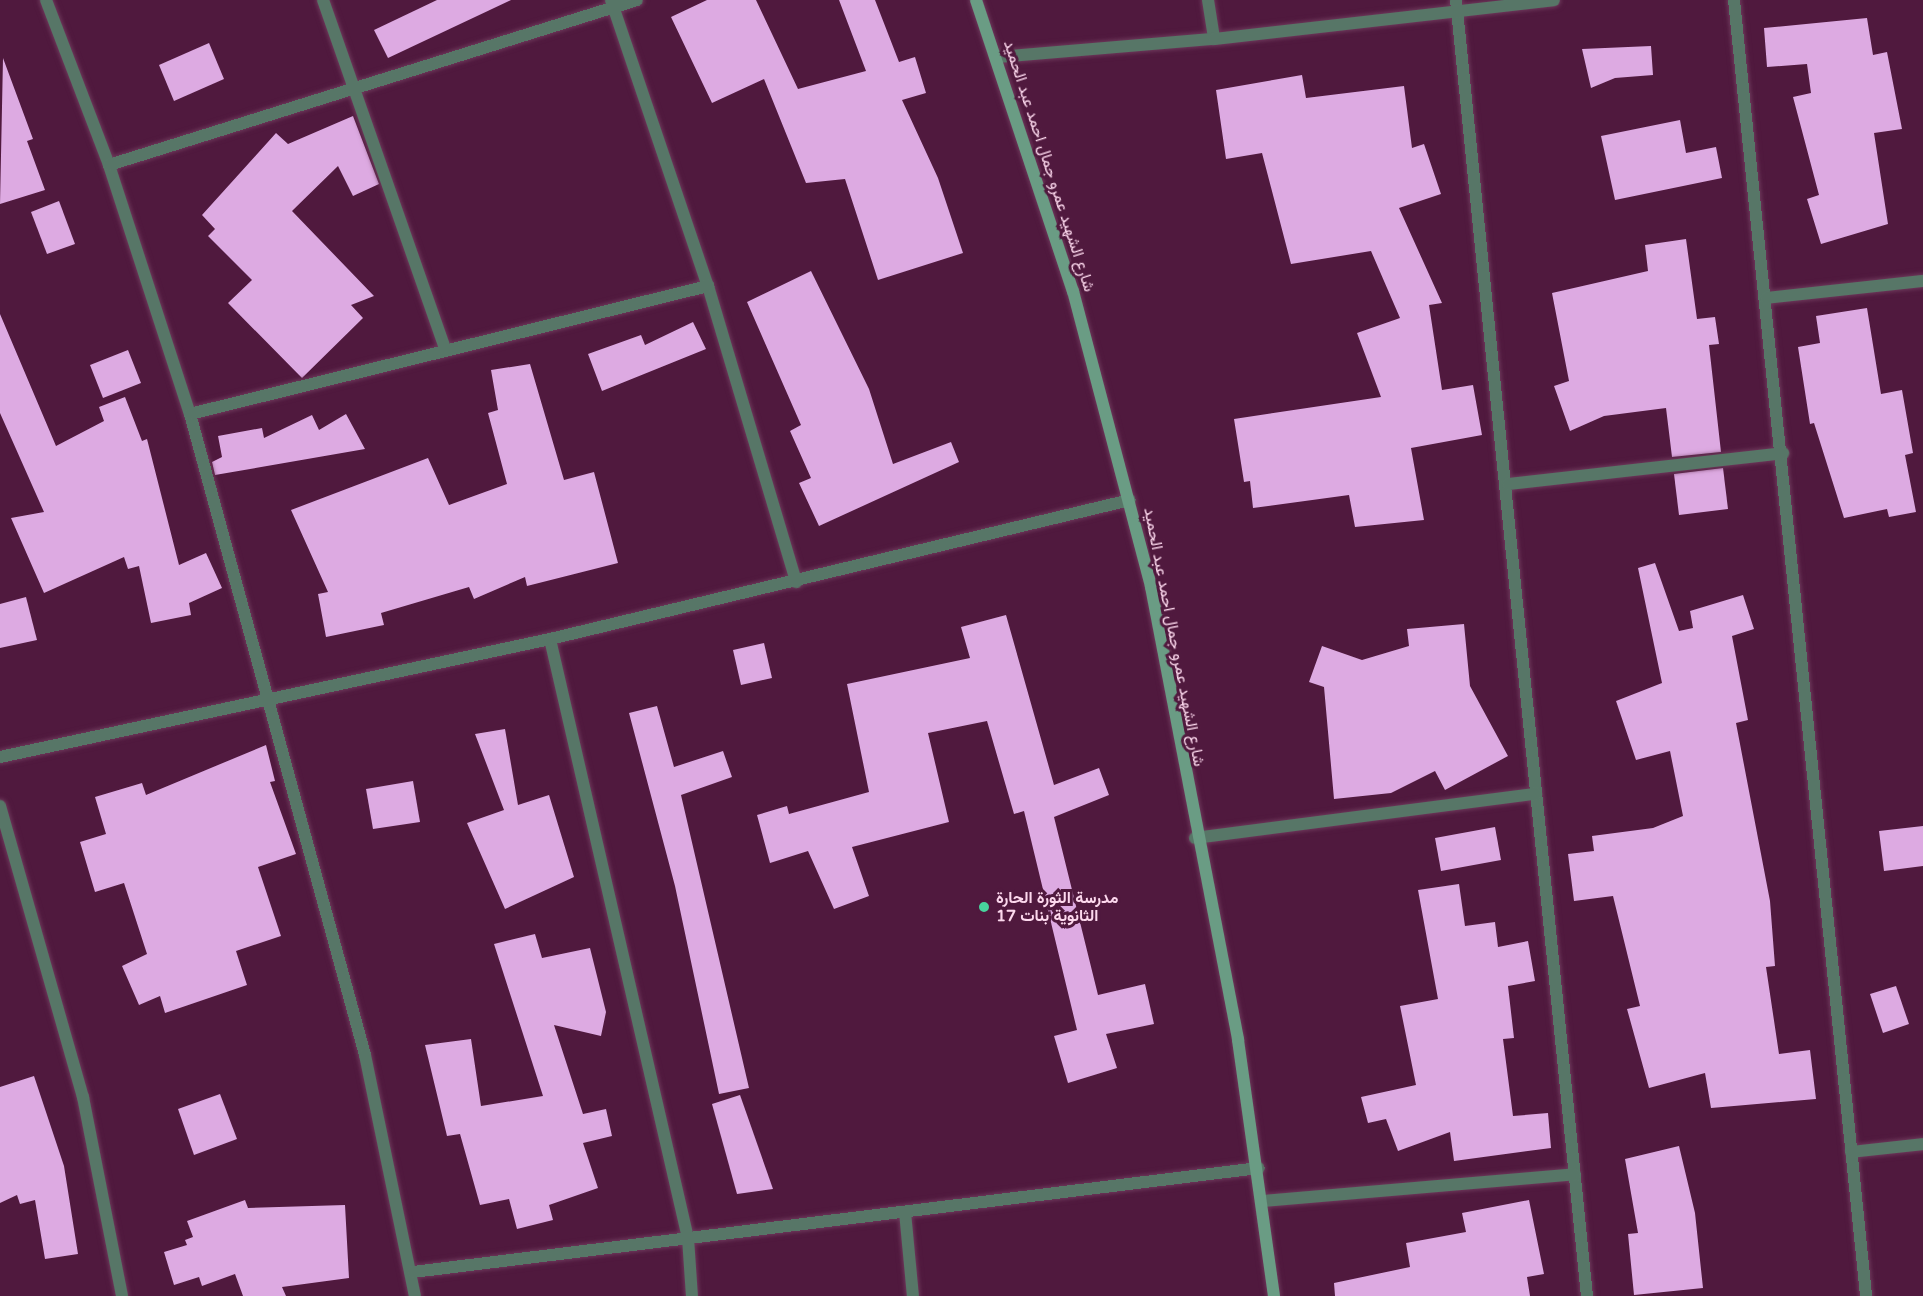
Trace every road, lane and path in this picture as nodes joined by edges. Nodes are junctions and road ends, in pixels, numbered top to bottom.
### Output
1 (46, 0) edge
2 (323, 0) edge
3 (637, 0) edge
4 (976, 0) edge
5 (1208, 0) edge
6 (1554, 0) edge
7 (1734, 0) edge
8 (613, 4) edge
9 (1456, 6) edge
10 (1214, 39) junction
11 (998, 57) junction
12 (358, 87) junction
13 (109, 165) junction
14 (1923, 281) edge
15 (708, 286) junction
16 (1766, 298) junction
17 (445, 349) junction
18 (190, 414) junction
19 (1783, 453) junction
20 (1508, 484) junction
21 (1130, 500) junction
22 (796, 582) junction
23 (550, 639) junction
24 (270, 699) junction
25 (0, 758) edge
26 (1536, 794) junction
27 (0, 806) edge
28 (1195, 838) junction
29 (1923, 1144) edge
30 (1851, 1152) junction
31 (1259, 1168) junction
32 (1575, 1174) junction
33 (1263, 1201) junction
34 (905, 1212) junction
35 (688, 1238) junction
36 (413, 1272) junction
37 (122, 1296) edge
38 (415, 1296) edge
39 (692, 1296) edge
40 (913, 1296) edge
41 (1274, 1296) edge
42 (1587, 1296) edge
43 (1866, 1296) edge

1 - 13 street
2 - 12 street
3 - 8 street
4 - 11 street, شارع الشهيد عمرو جمال احمد عبد الحميد
5 - 10 street
6 - 9 street
7 - 16 street
8 - 12 street
8 - 15 street
9 - 10 street
9 - 20 street
10 - 11 street
11 - 21 street, شارع الشهيد عمرو جمال احمد عبد الحميد
12 - 13 street
12 - 17 street
13 - 18 street
14 - 16 street
15 - 17 street
15 - 22 street
16 - 19 street
17 - 18 street
18 - 24 street
19 - 20 street
19 - 30 street
20 - 26 street
21 - 22 street
21 - 28 street, شارع الشهيد عمرو جمال احمد عبد الحميد
22 - 23 street
23 - 24 street
23 - 35 street
24 - 25 street
24 - 36 street
26 - 28 street
26 - 32 street
27 - 37 street
28 - 31 street, شارع الشهيد عمرو جمال احمد عبد الحميد
29 - 30 street
30 - 43 street
31 - 33 street, شارع الشهيد عمرو جمال احمد عبد الحميد
31 - 34 street
32 - 33 street
32 - 42 street
33 - 41 street, شارع الشهيد عمرو جمال احمد عبد الحميد
34 - 35 street
34 - 40 street
35 - 36 street
35 - 39 street
36 - 38 street

